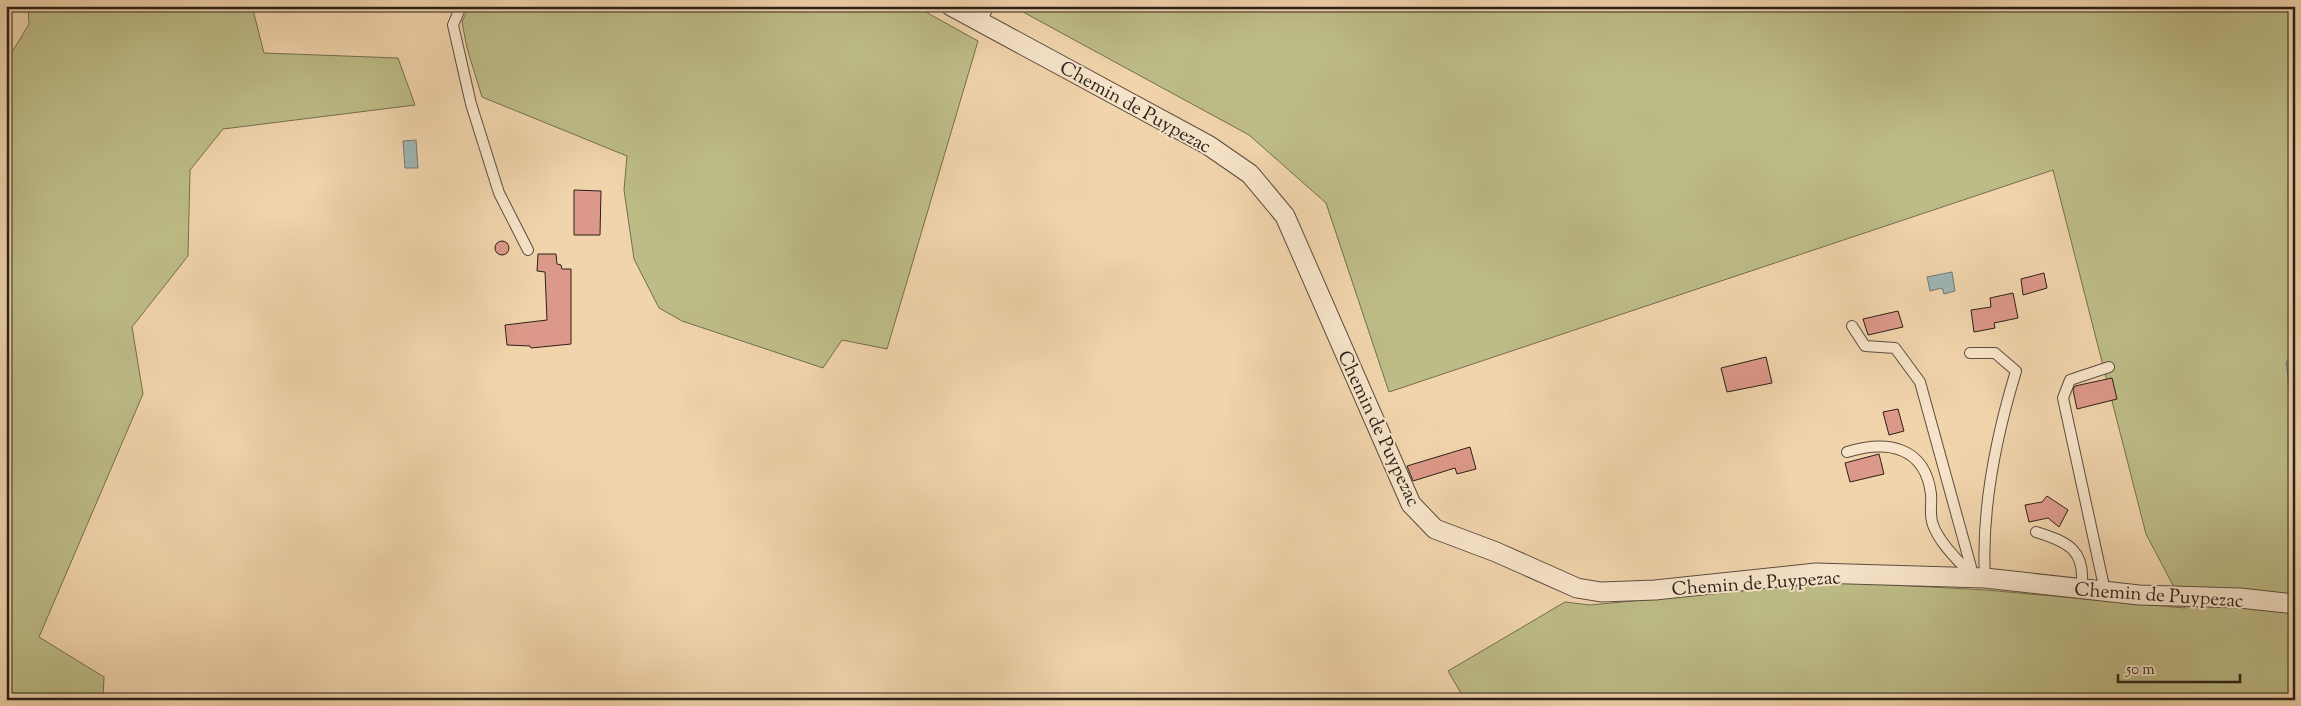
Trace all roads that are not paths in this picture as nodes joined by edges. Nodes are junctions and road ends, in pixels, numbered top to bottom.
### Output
1 (461, 6) edge
2 (951, 6) edge
3 (984, 14) edge
4 (528, 250) dead end
5 (1852, 326) dead end
6 (1970, 353) dead end
7 (2109, 367) dead end
8 (1847, 452) dead end
9 (2036, 532) dead end
10 (1979, 578) junction
11 (2081, 590) junction
12 (2105, 591) junction
13 (2295, 604) edge

1 - 4 lane
2 - 3 street, Chemin de Puypezac
3 - 10 street, Chemin de Puypezac
5 - 10 lane
6 - 10 lane
7 - 12 lane
8 - 10 lane
9 - 11 lane
10 - 11 street, Chemin de Puypezac
11 - 12 street, Chemin de Puypezac
12 - 13 street, Chemin de Puypezac

